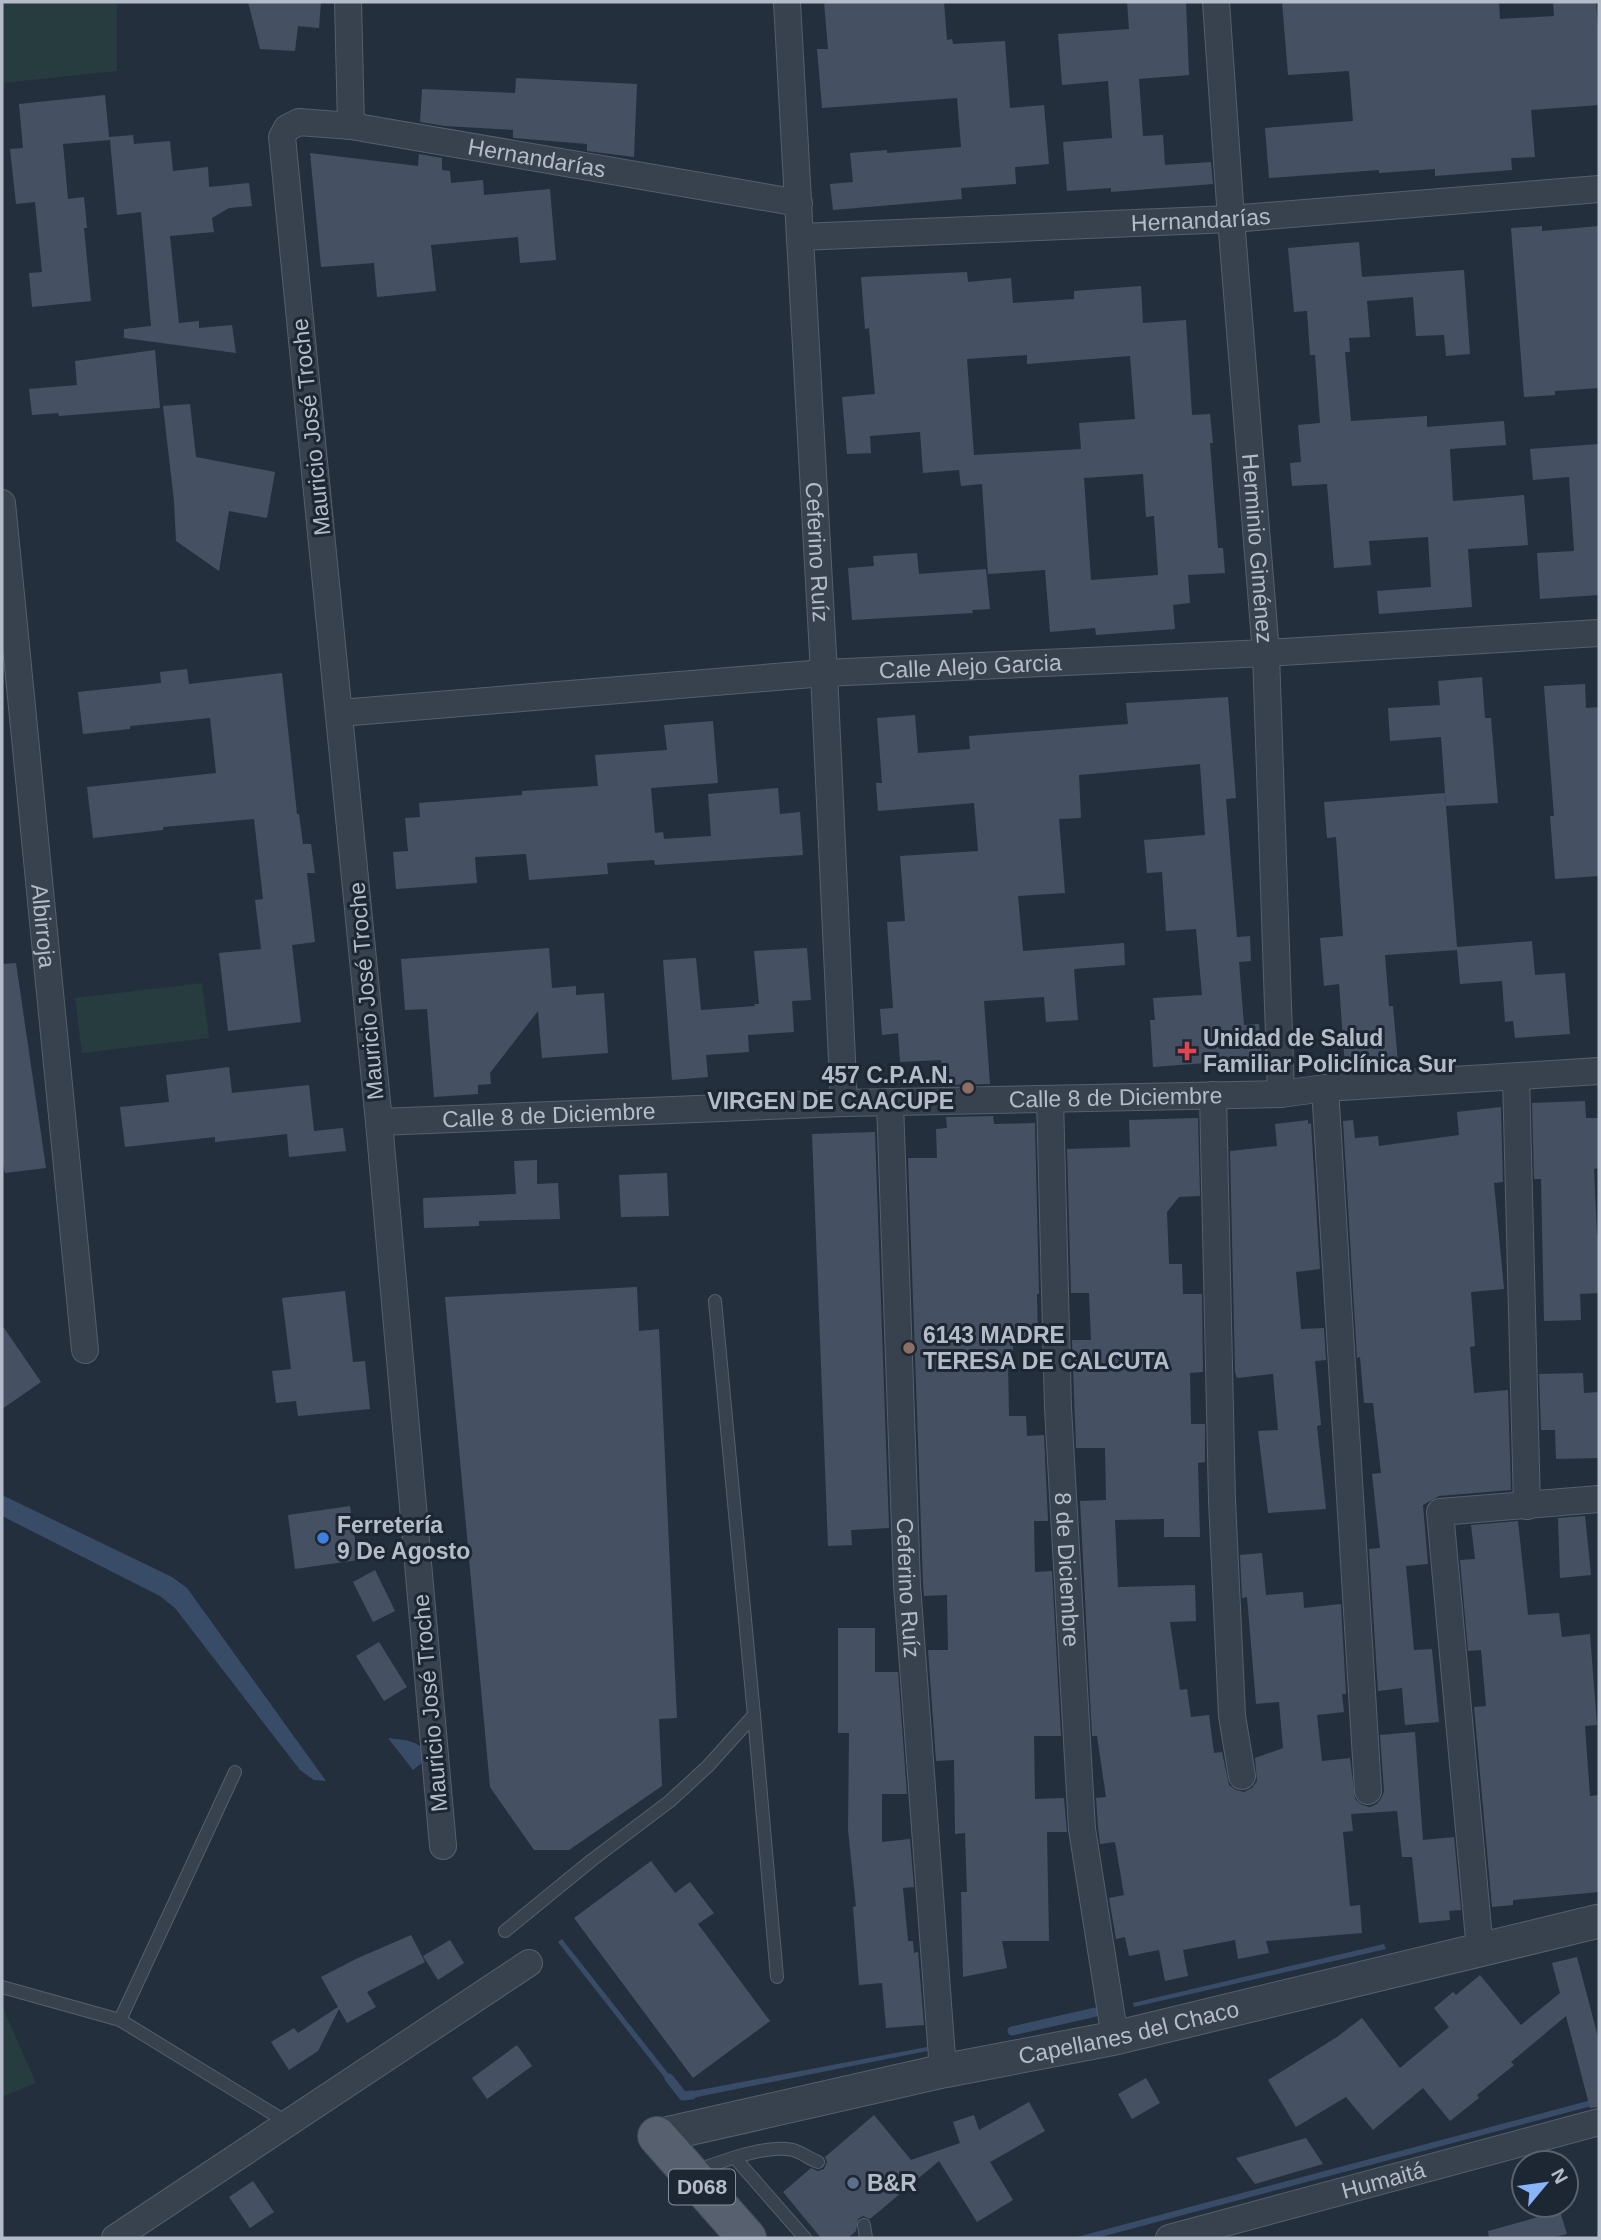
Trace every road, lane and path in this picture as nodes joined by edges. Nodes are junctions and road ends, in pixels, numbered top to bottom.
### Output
1 (348, 2) edge
2 (787, 2) edge
3 (1216, 2) edge
4 (351, 126) junction
5 (282, 137) joint
6 (1599, 189) edge
7 (799, 203) junction
8 (1231, 219) junction
9 (800, 237) junction
10 (2, 503) edge
11 (5, 562) edge
12 (1599, 633) edge
13 (1266, 653) junction
14 (824, 673) junction
15 (340, 713) junction
16 (1599, 1071) edge
17 (1516, 1077) junction
18 (1325, 1087) junction
19 (1281, 1094) junction
20 (1213, 1095) junction
21 (1050, 1099) junction
22 (844, 1103) junction
23 (890, 1103) junction
24 (379, 1122) junction
25 (715, 1301) dead end
26 (85, 1350) dead end
27 (1599, 1499) edge
28 (1527, 1506) junction
29 (754, 1715) junction
30 (235, 1772) dead end
31 (1242, 1776) dead end
32 (1368, 1791) dead end
33 (443, 1846) dead end
34 (1599, 1921) edge
35 (505, 1931) dead end
36 (1480, 1950) junction
37 (529, 1964) dead end
38 (777, 1977) dead end
39 (2, 1987) edge
40 (120, 2020) junction
41 (1115, 2038) junction
42 (943, 2071) junction
43 (1599, 2122) edge
44 (288, 2123) junction
45 (657, 2136) joint
46 (734, 2158) junction
47 (818, 2162) dead end
48 (690, 2173) junction
49 (864, 2225) dead end
50 (128, 2235) edge
51 (747, 2238) edge
52 (805, 2238) edge
53 (866, 2238) edge
54 (1169, 2238) edge

1 - 4 street
2 - 7 street, Ceferino Ruíz
3 - 8 street, Herminio Giménez
4 - 5 street, Hernandarías
4 - 7 street, Hernandarías
5 - 15 street, Mauricio José Troche
6 - 8 street, Hernandarías
7 - 9 street, Ceferino Ruíz
8 - 9 street, Hernandarías
8 - 13 street, Herminio Giménez
9 - 14 street, Ceferino Ruíz
10 - 11 street, Albirroja
11 - 26 street, Albirroja
12 - 13 street, Calle Alejo Garcia
13 - 14 street, Calle Alejo Garcia
13 - 19 street, Herminio Giménez
14 - 15 street, Calle Alejo Garcia
14 - 22 street, Ceferino Ruíz
15 - 24 street, Mauricio José Troche
16 - 17 street, Calle 8 de Diciembre
17 - 18 street, Calle 8 de Diciembre
17 - 28 street
18 - 19 street, Calle 8 de Diciembre
18 - 32 street
19 - 20 street, Calle 8 de Diciembre
20 - 21 street, Calle 8 de Diciembre
20 - 31 street
21 - 23 street, Calle 8 de Diciembre
21 - 41 street, 8 de Diciembre
22 - 23 street, Calle 8 de Diciembre
22 - 24 street, Calle 8 de Diciembre
23 - 42 street, Ceferino Ruíz
24 - 33 street, Mauricio José Troche
25 - 29 lane
27 - 28 street
28 - 36 street
29 - 35 lane
29 - 38 lane
30 - 40 lane
34 - 36 street, Capellanes del Chaco
36 - 41 street, Capellanes del Chaco
37 - 44 street
39 - 40 lane
40 - 44 lane
41 - 42 street, Capellanes del Chaco
42 - 45 street, Capellanes del Chaco
43 - 54 street, Humaitá
44 - 50 street
45 - 48 main road, D068
46 - 47 lane
46 - 48 lane
46 - 52 lane
48 - 51 main road, D068
49 - 53 lane

